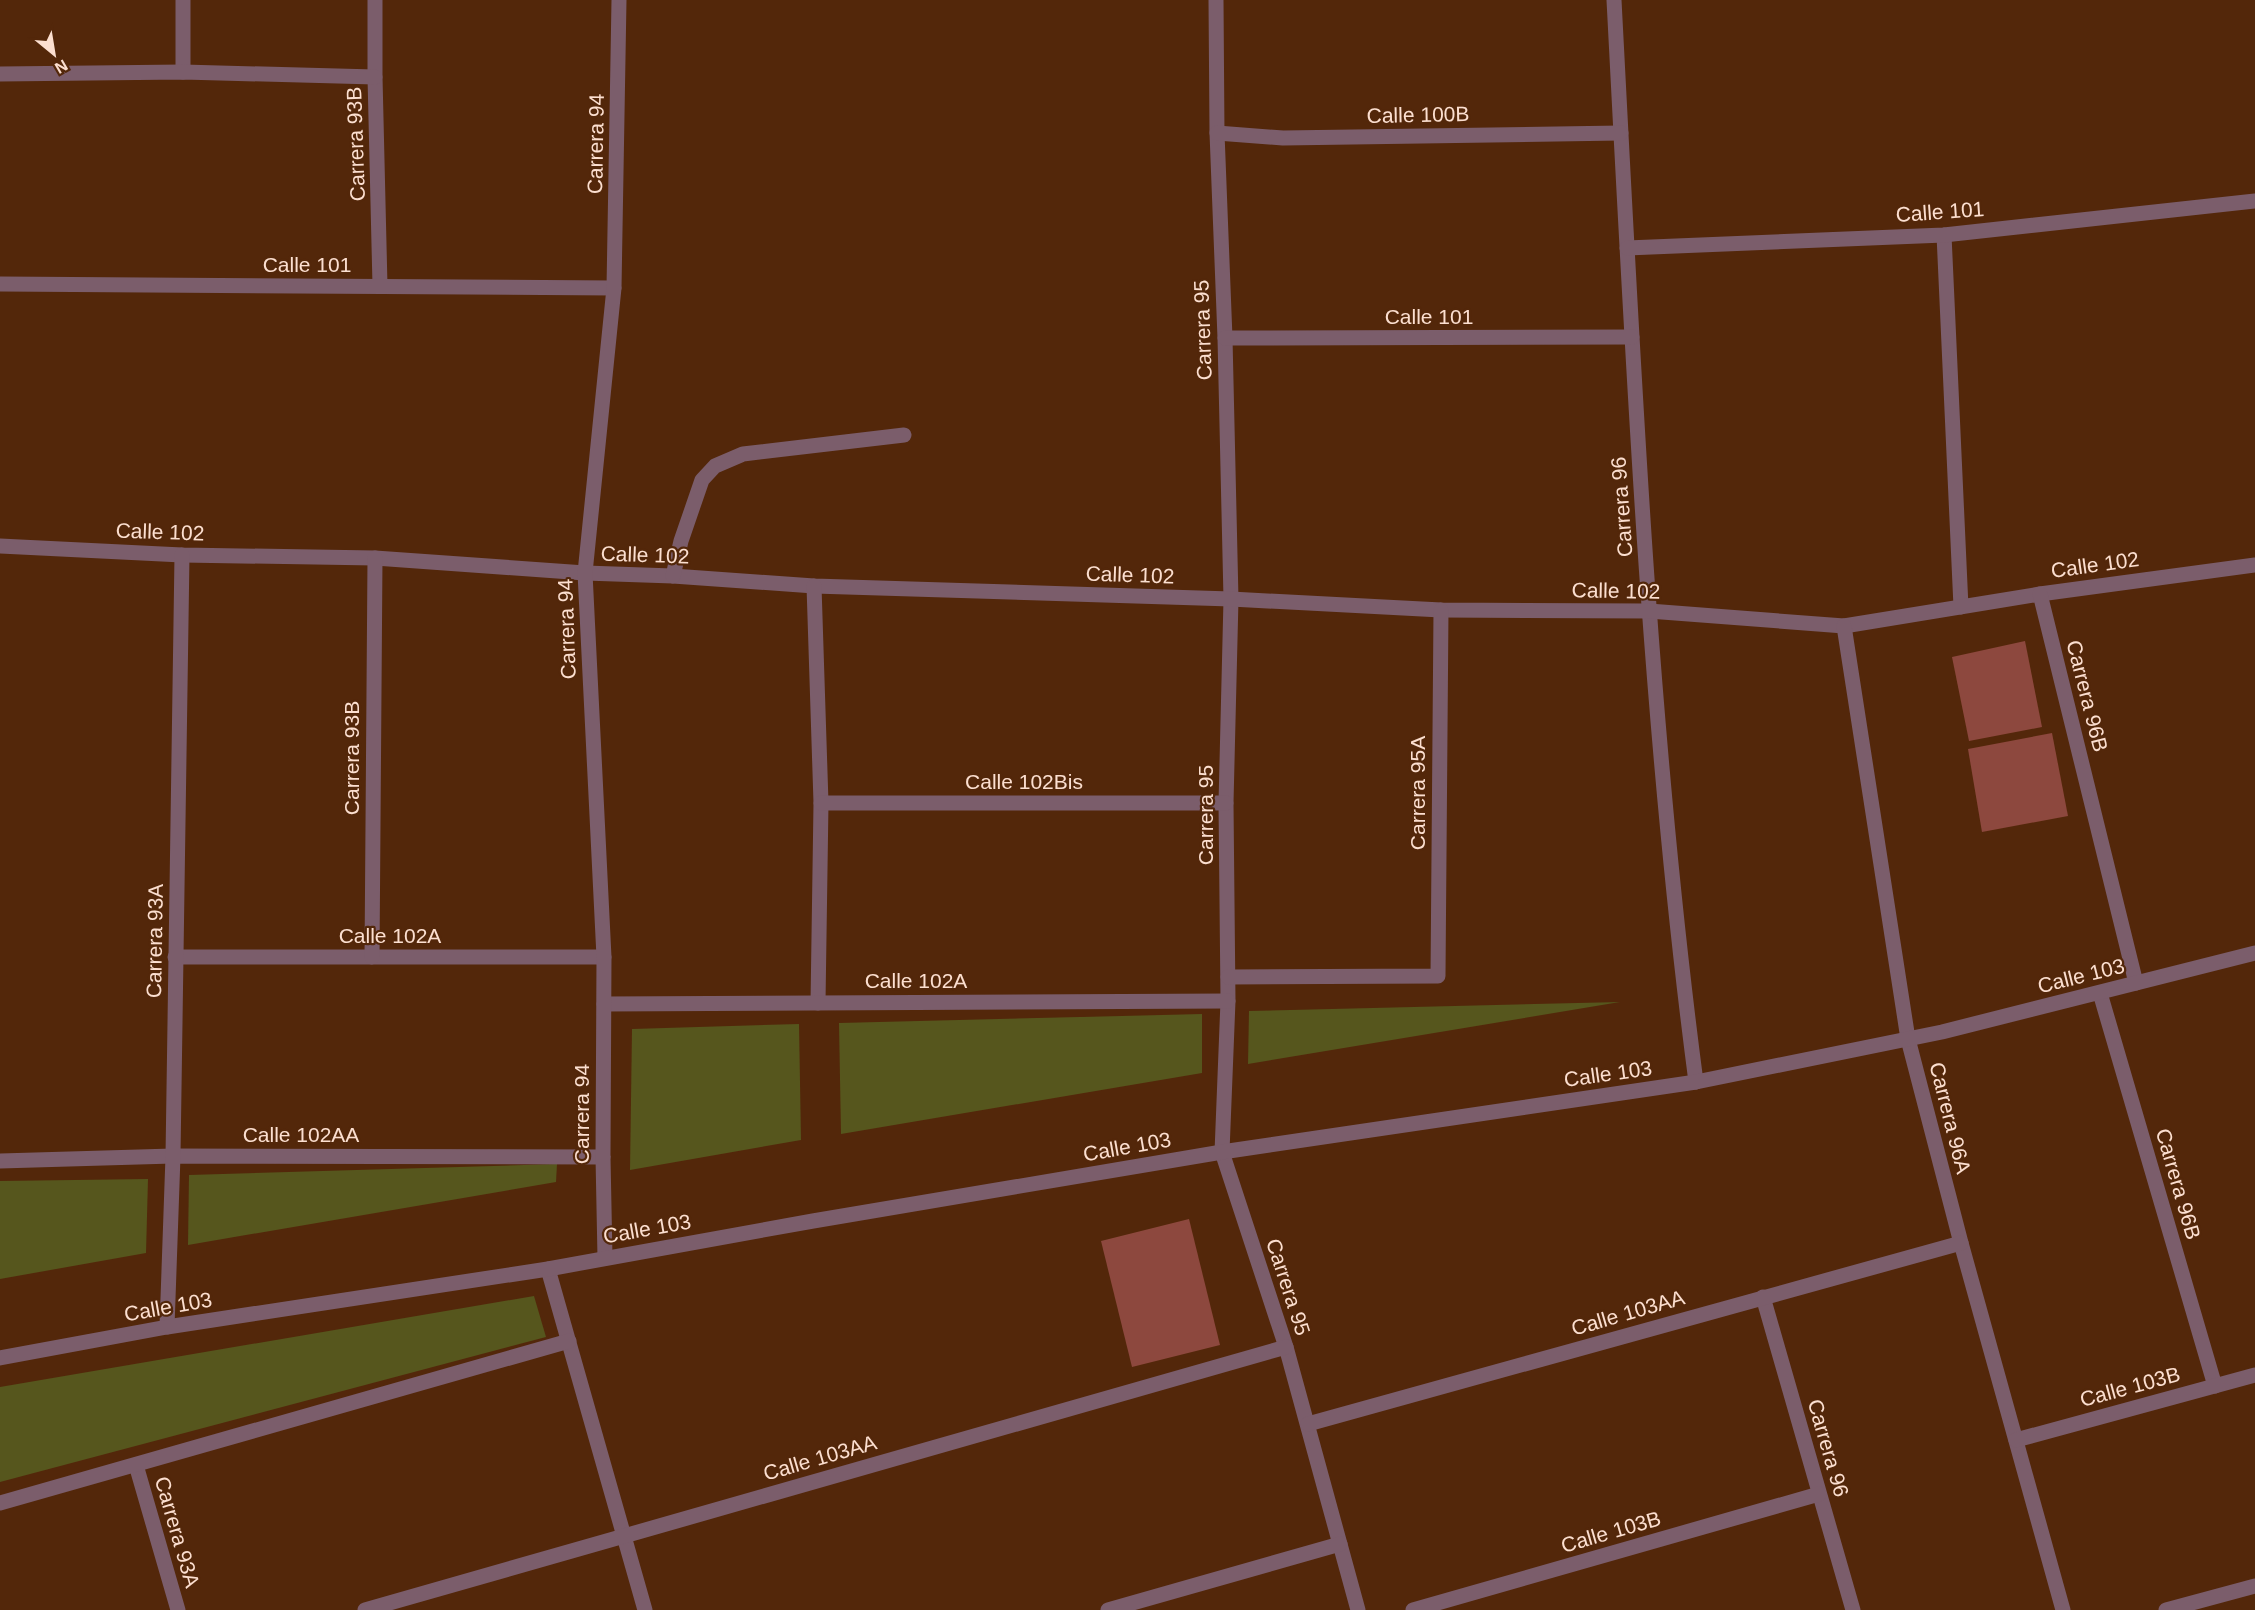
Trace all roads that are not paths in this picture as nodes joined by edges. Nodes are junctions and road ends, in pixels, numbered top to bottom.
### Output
1 (183, 0) edge
2 (375, 0) edge
3 (619, 0) edge
4 (1216, 0) edge
5 (1614, 0) edge
6 (183, 72) junction
7 (0, 74) edge
8 (375, 77) junction
9 (1216, 133) junction
10 (1621, 133) junction
11 (2255, 201) edge
12 (1944, 235) junction
13 (1627, 248) junction
14 (0, 284) edge
15 (380, 286) junction
16 (614, 288) junction
17 (1225, 338) junction
18 (1632, 338) junction
19 (904, 435) dead end
20 (0, 546) edge
21 (182, 555) junction
22 (375, 558) junction
23 (2255, 565) edge
24 (585, 573) junction
25 (673, 576) junction
26 (814, 586) junction
27 (2040, 594) junction
28 (1231, 599) junction
29 (1961, 607) junction
30 (1441, 610) junction
31 (1649, 611) junction
32 (1844, 626) junction
33 (821, 802) junction
34 (1226, 803) junction
35 (2255, 953) edge
36 (176, 957) junction
37 (372, 957) junction
38 (604, 957) junction
39 (1228, 977) junction
40 (2136, 983) junction
41 (2100, 993) junction
42 (1228, 1000) junction
43 (818, 1002) junction
44 (604, 1004) junction
45 (1908, 1039) junction
46 (1696, 1082) junction
47 (1222, 1152) junction
48 (173, 1156) junction
49 (603, 1156) junction
50 (0, 1161) edge
51 (1961, 1243) junction
52 (605, 1258) junction
53 (548, 1269) junction
54 (1763, 1297) junction
55 (167, 1327) junction
56 (569, 1341) junction
57 (1286, 1347) junction
58 (0, 1358) edge
59 (2255, 1375) edge
60 (2215, 1386) junction
61 (1308, 1425) junction
62 (2016, 1440) junction
63 (136, 1465) junction
64 (1820, 1494) junction
65 (0, 1503) edge
66 (624, 1535) junction
67 (1340, 1544) junction
68 (2255, 1586) edge
69 (178, 1610) edge
70 (365, 1610) edge
71 (645, 1610) edge
72 (1109, 1610) edge
73 (1358, 1610) edge
74 (1413, 1610) edge
75 (1852, 1610) edge
76 (2064, 1610) edge
77 (2166, 1610) edge

1 - 6 street
2 - 8 street, Carrera 93B
3 - 16 street, Carrera 94
4 - 9 street, Carrera 95
5 - 10 street, Carrera 96
6 - 7 street
6 - 8 street
8 - 15 street, Carrera 93B
9 - 10 street, Calle 100B
9 - 17 street, Carrera 95
10 - 13 street, Carrera 96
11 - 12 street, Calle 101
12 - 13 street, Calle 101
12 - 29 street
13 - 18 street, Carrera 96
14 - 15 street, Calle 101
15 - 16 street, Calle 101
16 - 24 street, Carrera 94
17 - 18 street, Calle 101
17 - 28 street, Carrera 95
18 - 31 street, Carrera 96
19 - 25 street
20 - 21 street, Calle 102
21 - 22 street, Calle 102
21 - 36 street, Carrera 93A
22 - 24 street, Calle 102
22 - 37 street, Carrera 93B
23 - 27 street, Calle 102
24 - 25 street, Calle 102
24 - 38 street, Carrera 94
25 - 26 street, Calle 102
26 - 28 street, Calle 102
26 - 33 street
27 - 29 street, Calle 102
27 - 40 street, Carrera 96B
28 - 30 street, Calle 102
28 - 34 street, Carrera 95
29 - 32 street, Calle 102
30 - 31 street, Calle 102
30 - 39 street, Carrera 95A
31 - 32 street, Calle 102
31 - 46 street, Carrera 96
32 - 45 street, Carrera 96A
33 - 34 street, Calle 102Bis
33 - 43 street
34 - 39 street, Carrera 95
35 - 40 street, Calle 103
36 - 37 street, Calle 102A
36 - 48 street, Carrera 93A
37 - 38 street, Calle 102A
38 - 44 street, Carrera 94
39 - 42 street, Carrera 95
40 - 41 street, Calle 103
41 - 45 street, Calle 103
41 - 60 street, Carrera 96B
42 - 43 street, Calle 102A
42 - 47 street, Carrera 95
43 - 44 street, Calle 102A
44 - 49 street, Carrera 94
45 - 46 street, Calle 103
45 - 51 street, Carrera 96A
46 - 47 street, Calle 103
47 - 52 street, Calle 103
47 - 57 street, Carrera 95
48 - 49 street, Calle 102AA
48 - 50 street, Calle 102AA
48 - 55 street, Carrera 93A
49 - 52 street, Carrera 94
51 - 54 street, Calle 103AA
51 - 62 street, Carrera 96A
52 - 53 street, Calle 103
53 - 55 street, Calle 103
53 - 56 street
54 - 61 street, Calle 103AA
54 - 64 street, Carrera 96
55 - 58 street, Calle 103
56 - 63 street
56 - 66 street
57 - 61 street, Carrera 95
57 - 66 street, Calle 103AA
59 - 60 street, Calle 103B
60 - 62 street, Calle 103B
61 - 67 street, Carrera 95
62 - 76 street, Carrera 96A
63 - 65 street
63 - 69 street, Carrera 93A
64 - 74 street, Calle 103B
64 - 75 street, Carrera 96
66 - 70 street, Calle 103AA
66 - 71 street
67 - 72 street
67 - 73 street, Carrera 95
68 - 77 street

